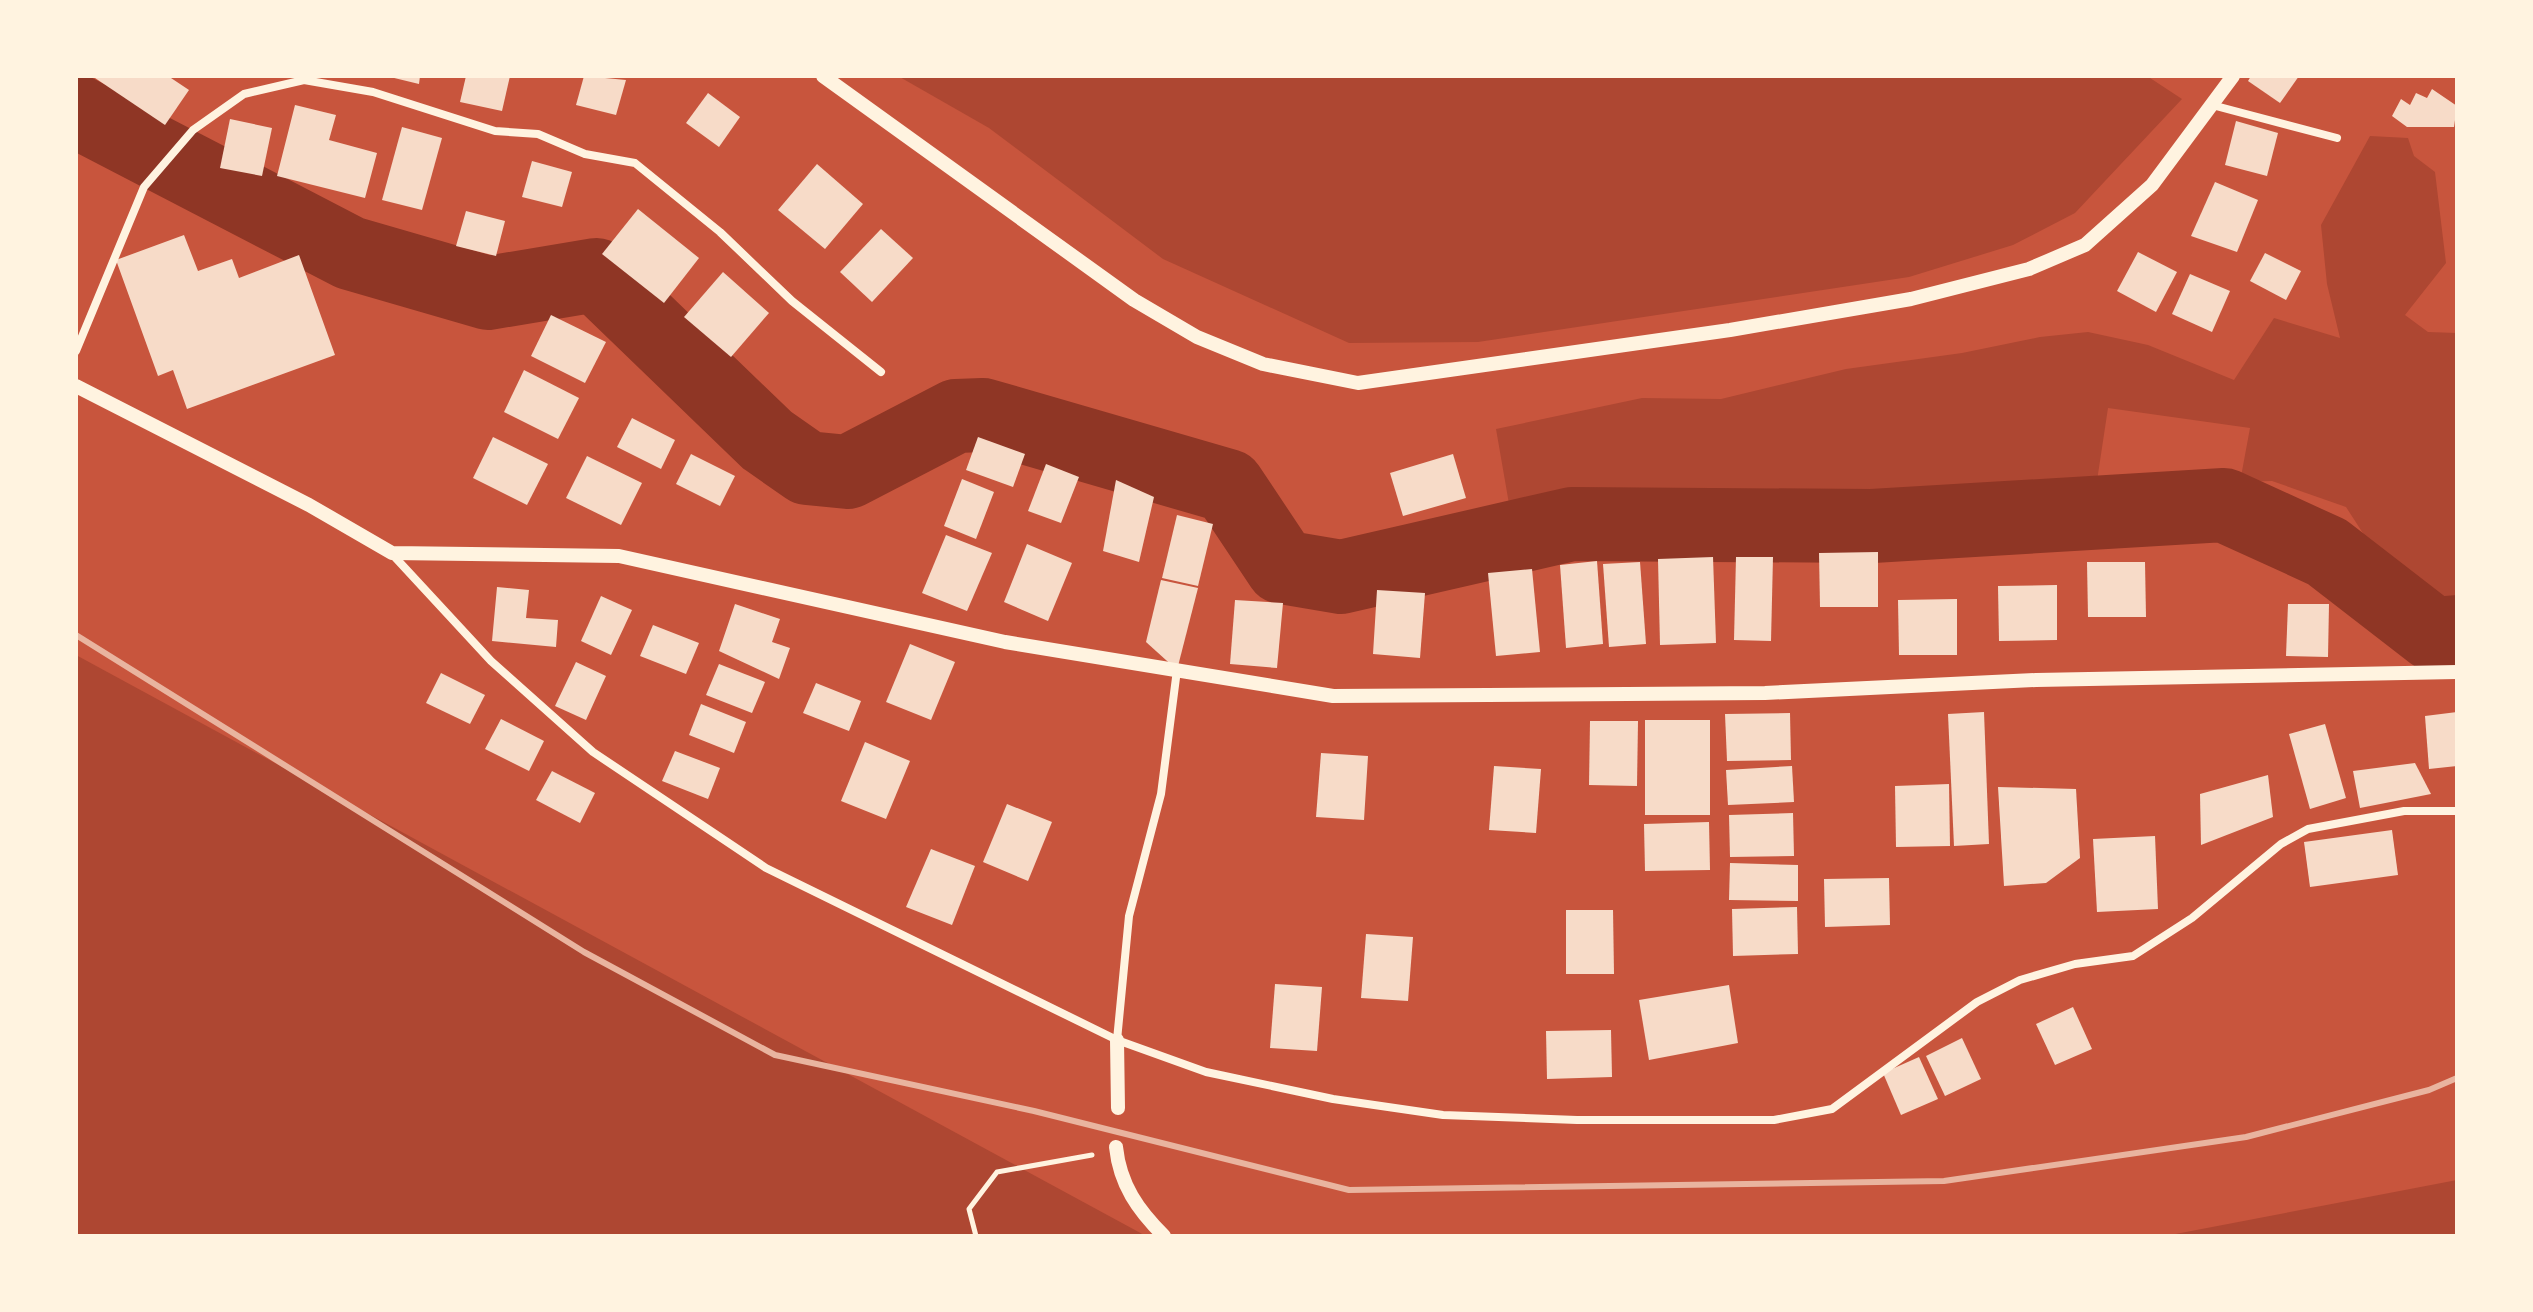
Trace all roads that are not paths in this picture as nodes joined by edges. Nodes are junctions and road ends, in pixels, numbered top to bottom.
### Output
1 (823, 76) edge
2 (2233, 76) edge
3 (2211, 105) junction
4 (2337, 138) dead end
5 (76, 351) edge
6 (881, 372) dead end
7 (76, 386) edge
8 (392, 553) junction
9 (1177, 670) junction
10 (2457, 672) edge
11 (2457, 811) edge
12 (1117, 1040) junction
13 (1118, 1108) dead end
14 (1116, 1149) road end
15 (1164, 1236) edge

1 - 3 street
2 - 3 street
3 - 4 street
5 - 6 street
7 - 8 street
8 - 9 street
8 - 12 street
9 - 10 street
9 - 12 street
11 - 12 street
12 - 13 street
14 - 15 street

